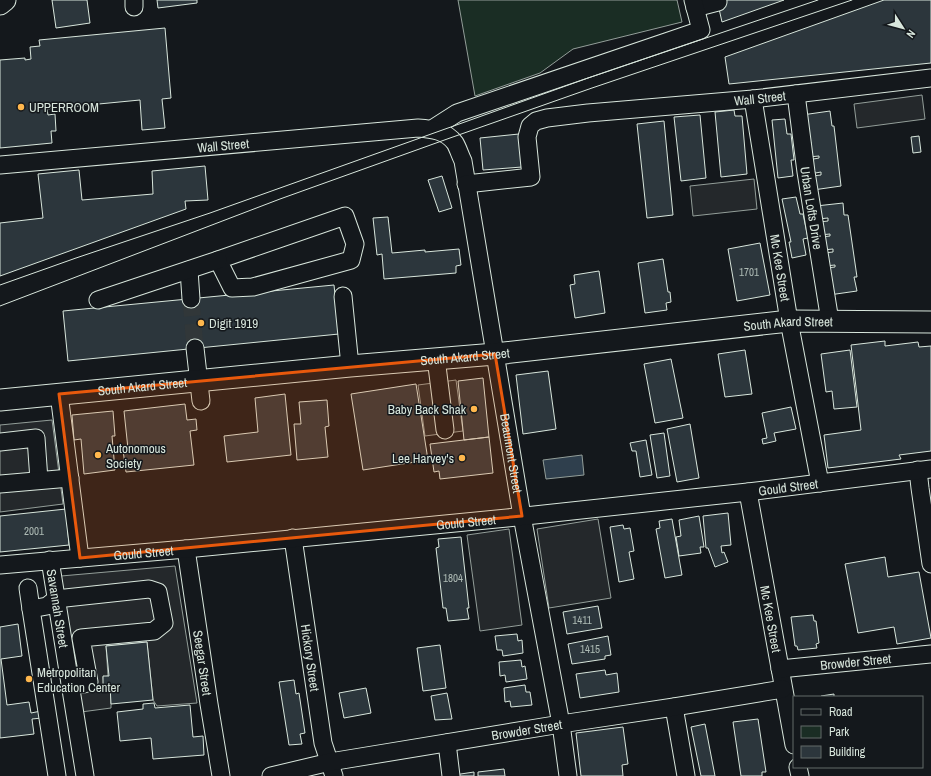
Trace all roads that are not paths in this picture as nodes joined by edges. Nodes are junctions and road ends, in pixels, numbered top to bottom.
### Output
1 (5, 0) edge
2 (718, 2) dead end
3 (0, 4) edge
4 (694, 4) edge
5 (931, 78) edge
6 (796, 94) junction
7 (753, 99) junction
8 (439, 132) junction
9 (0, 165) edge
10 (466, 184) junction
11 (218, 260) junction
12 (189, 270) junction
13 (343, 296) dead end
14 (191, 299) tunnel mouth
15 (98, 300) dead end
16 (790, 321) junction
17 (830, 321) junction
18 (931, 322) edge
19 (195, 348) tunnel mouth
20 (494, 354) junction
21 (436, 358) junction
22 (350, 366) junction
23 (199, 391) junction
24 (59, 394) junction
25 (0, 400) edge
26 (445, 430) dead end
27 (0, 442) edge
28 (925, 470) edge
29 (70, 478) junction
30 (39, 480) junction
31 (820, 483) junction
32 (0, 484) edge
33 (748, 492) junction
34 (522, 516) junction
35 (293, 538) junction
36 (186, 549) junction
37 (80, 558) junction
38 (50, 560) junction
39 (931, 564) edge
40 (0, 565) edge
41 (28, 588) dead end
42 (56, 599) junction
43 (31, 609) junction
44 (931, 654) edge
45 (780, 669) junction
46 (70, 684) junction
47 (783, 689) junction
48 (674, 707) junction
49 (561, 724) junction
50 (793, 741) edge
51 (447, 743) junction
52 (332, 769) edge
53 (57, 776) edge
54 (84, 776) edge
55 (221, 776) edge
56 (271, 776) edge
57 (451, 776) edge
58 (568, 776) edge
59 (686, 776) edge

1 - 3 main road
2 - 4 street
4 - 8 street
5 - 6 street, Wall Street
6 - 7 street, Wall Street
6 - 17 street, Urban Lofts Drive
7 - 10 street, Wall Street
7 - 16 street, Mc Kee Street
8 - 9 street, Wall Street
8 - 10 street, Beaumont Street
10 - 20 street, Beaumont Street
11 - 11 street
11 - 12 street
12 - 14 street
12 - 15 street
13 - 22 street
16 - 17 main road, South Akard Street
16 - 20 main road, South Akard Street
16 - 31 street, Mc Kee Street
17 - 18 main road, South Akard Street
19 - 23 street
20 - 21 main road, South Akard Street
20 - 34 street, Beaumont Street
21 - 22 main road, South Akard Street
21 - 26 street
22 - 23 main road, South Akard Street
23 - 24 main road, South Akard Street
24 - 25 main road, South Akard Street
24 - 29 street
27 - 30 street
28 - 31 street, Gould Street
28 - 39 street
29 - 30 street
29 - 37 street
30 - 32 street
31 - 33 street, Gould Street
33 - 34 street, Gould Street
33 - 45 street, Mc Kee Street
34 - 35 street, Gould Street
34 - 49 street, Beaumont Street
35 - 36 street, Gould Street
35 - 52 street, Hickory Street
36 - 37 street, Gould Street
36 - 55 street, Seegar Street
37 - 38 street, Gould Street
38 - 40 street, Gould Street
38 - 42 street, Savannah Street
41 - 43 street
42 - 43 street
42 - 46 street, Savannah Street
42 - 46 street
43 - 53 street
44 - 45 street, Browder Street
45 - 47 street, Mc Kee Street
46 - 54 street, Savannah Street
47 - 48 street, Browder Street
47 - 50 street, Mc Kee Street
48 - 49 street, Browder Street
48 - 59 street
49 - 51 street, Browder Street
49 - 58 street, Beaumont Street
51 - 52 street, Browder Street
51 - 57 street
52 - 56 street, Browder Street

